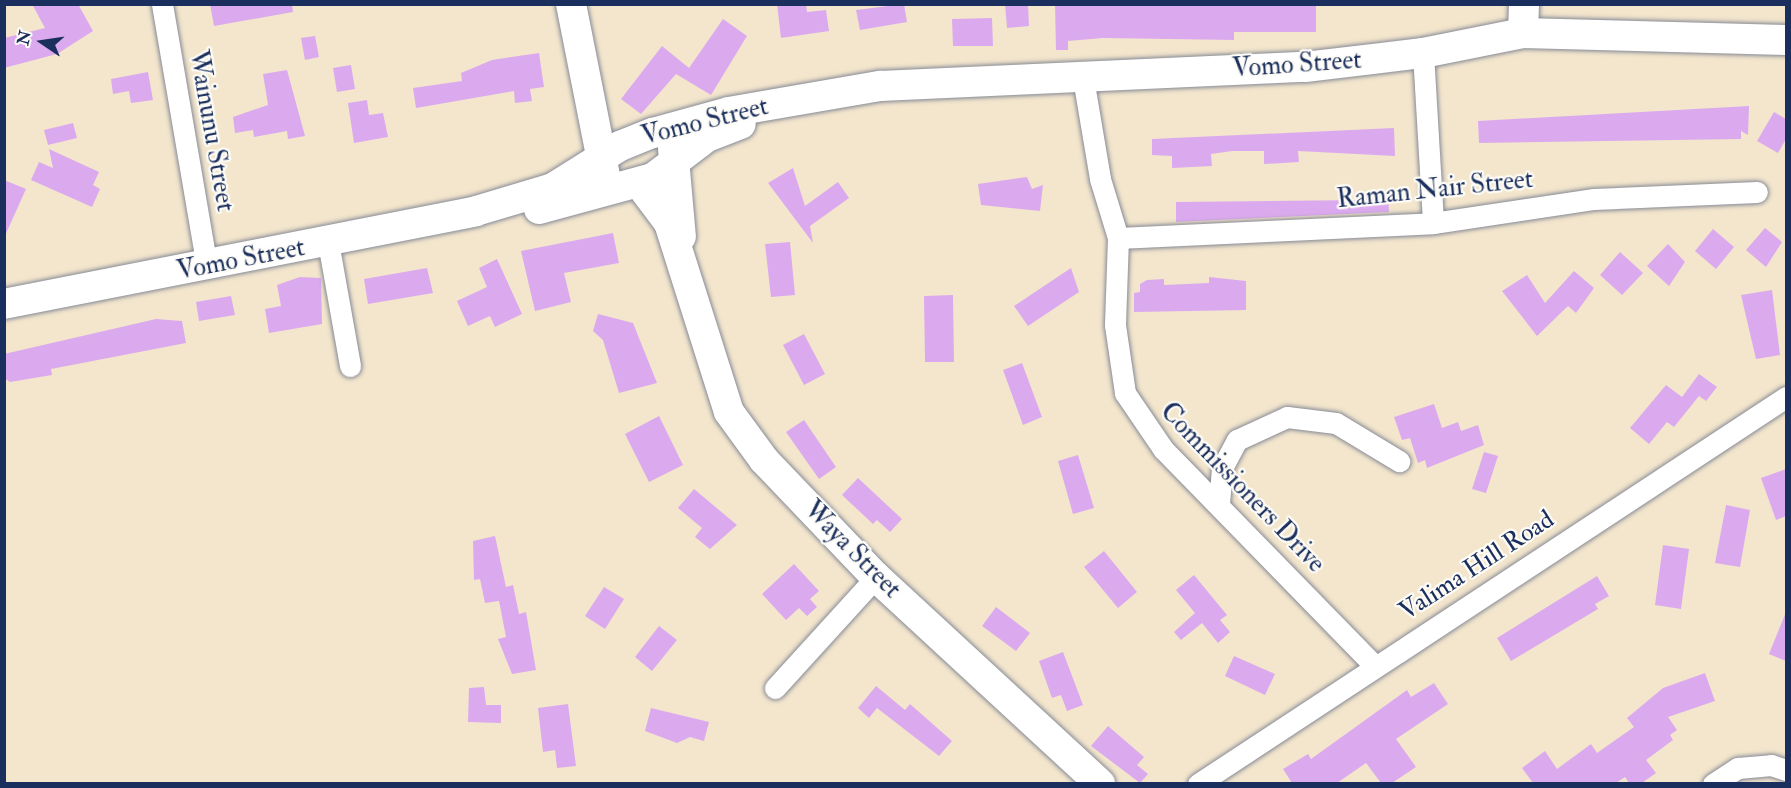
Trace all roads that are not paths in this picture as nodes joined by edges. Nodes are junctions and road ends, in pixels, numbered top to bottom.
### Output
1 (162, 4) edge
2 (571, 4) edge
3 (1524, 19) edge
4 (1786, 40) edge
5 (1423, 53) junction
6 (585, 63) junction
7 (1083, 78) junction
8 (807, 100) junction
9 (650, 134) junction
10 (600, 158) junction
11 (677, 161) junction
12 (628, 186) junction
13 (1757, 192) dead end
14 (476, 211) junction
15 (1433, 223) junction
16 (1119, 238) junction
17 (328, 242) junction
18 (684, 264) junction
19 (207, 267) junction
20 (4, 304) edge
21 (350, 366) dead end
22 (1786, 397) edge
23 (1399, 461) dead end
24 (1219, 503) junction
25 (876, 577) junction
26 (1374, 665) junction
27 (776, 688) dead end
28 (1786, 770) edge
29 (1100, 783) edge
30 (1198, 783) edge
31 (1713, 783) edge

1 - 19 street, Wainunu Street
2 - 6 main road
3 - 4 main road, Vomo Street
3 - 5 main road, Vomo Street
5 - 7 main road, Vomo Street
5 - 15 street
6 - 9 main road
6 - 10 main road, Waya Street
7 - 8 main road, Vomo Street
7 - 16 street, Commissioners Drive
8 - 9 main road, Vomo Street
8 - 11 main road, Vomo Street
9 - 10 main road, Vomo Street
9 - 11 main road
10 - 12 main road, Waya Street
10 - 14 main road, Vomo Street
11 - 12 main road, Vomo Street
11 - 18 main road, Waya Street
12 - 14 main road, Vomo Street
12 - 18 main road, Waya Street
13 - 15 street, Raman Nair Street
14 - 17 main road, Vomo Street
15 - 16 street, Raman Nair Street
16 - 24 street, Commissioners Drive
17 - 19 main road, Vomo Street
17 - 21 street
18 - 25 main road, Waya Street
19 - 20 main road, Vomo Street
22 - 26 street, Valima Hill Road
23 - 24 street
24 - 26 street, Commissioners Drive
25 - 27 street
25 - 29 main road, Waya Street
26 - 30 street, Valima Hill Road
28 - 31 street

